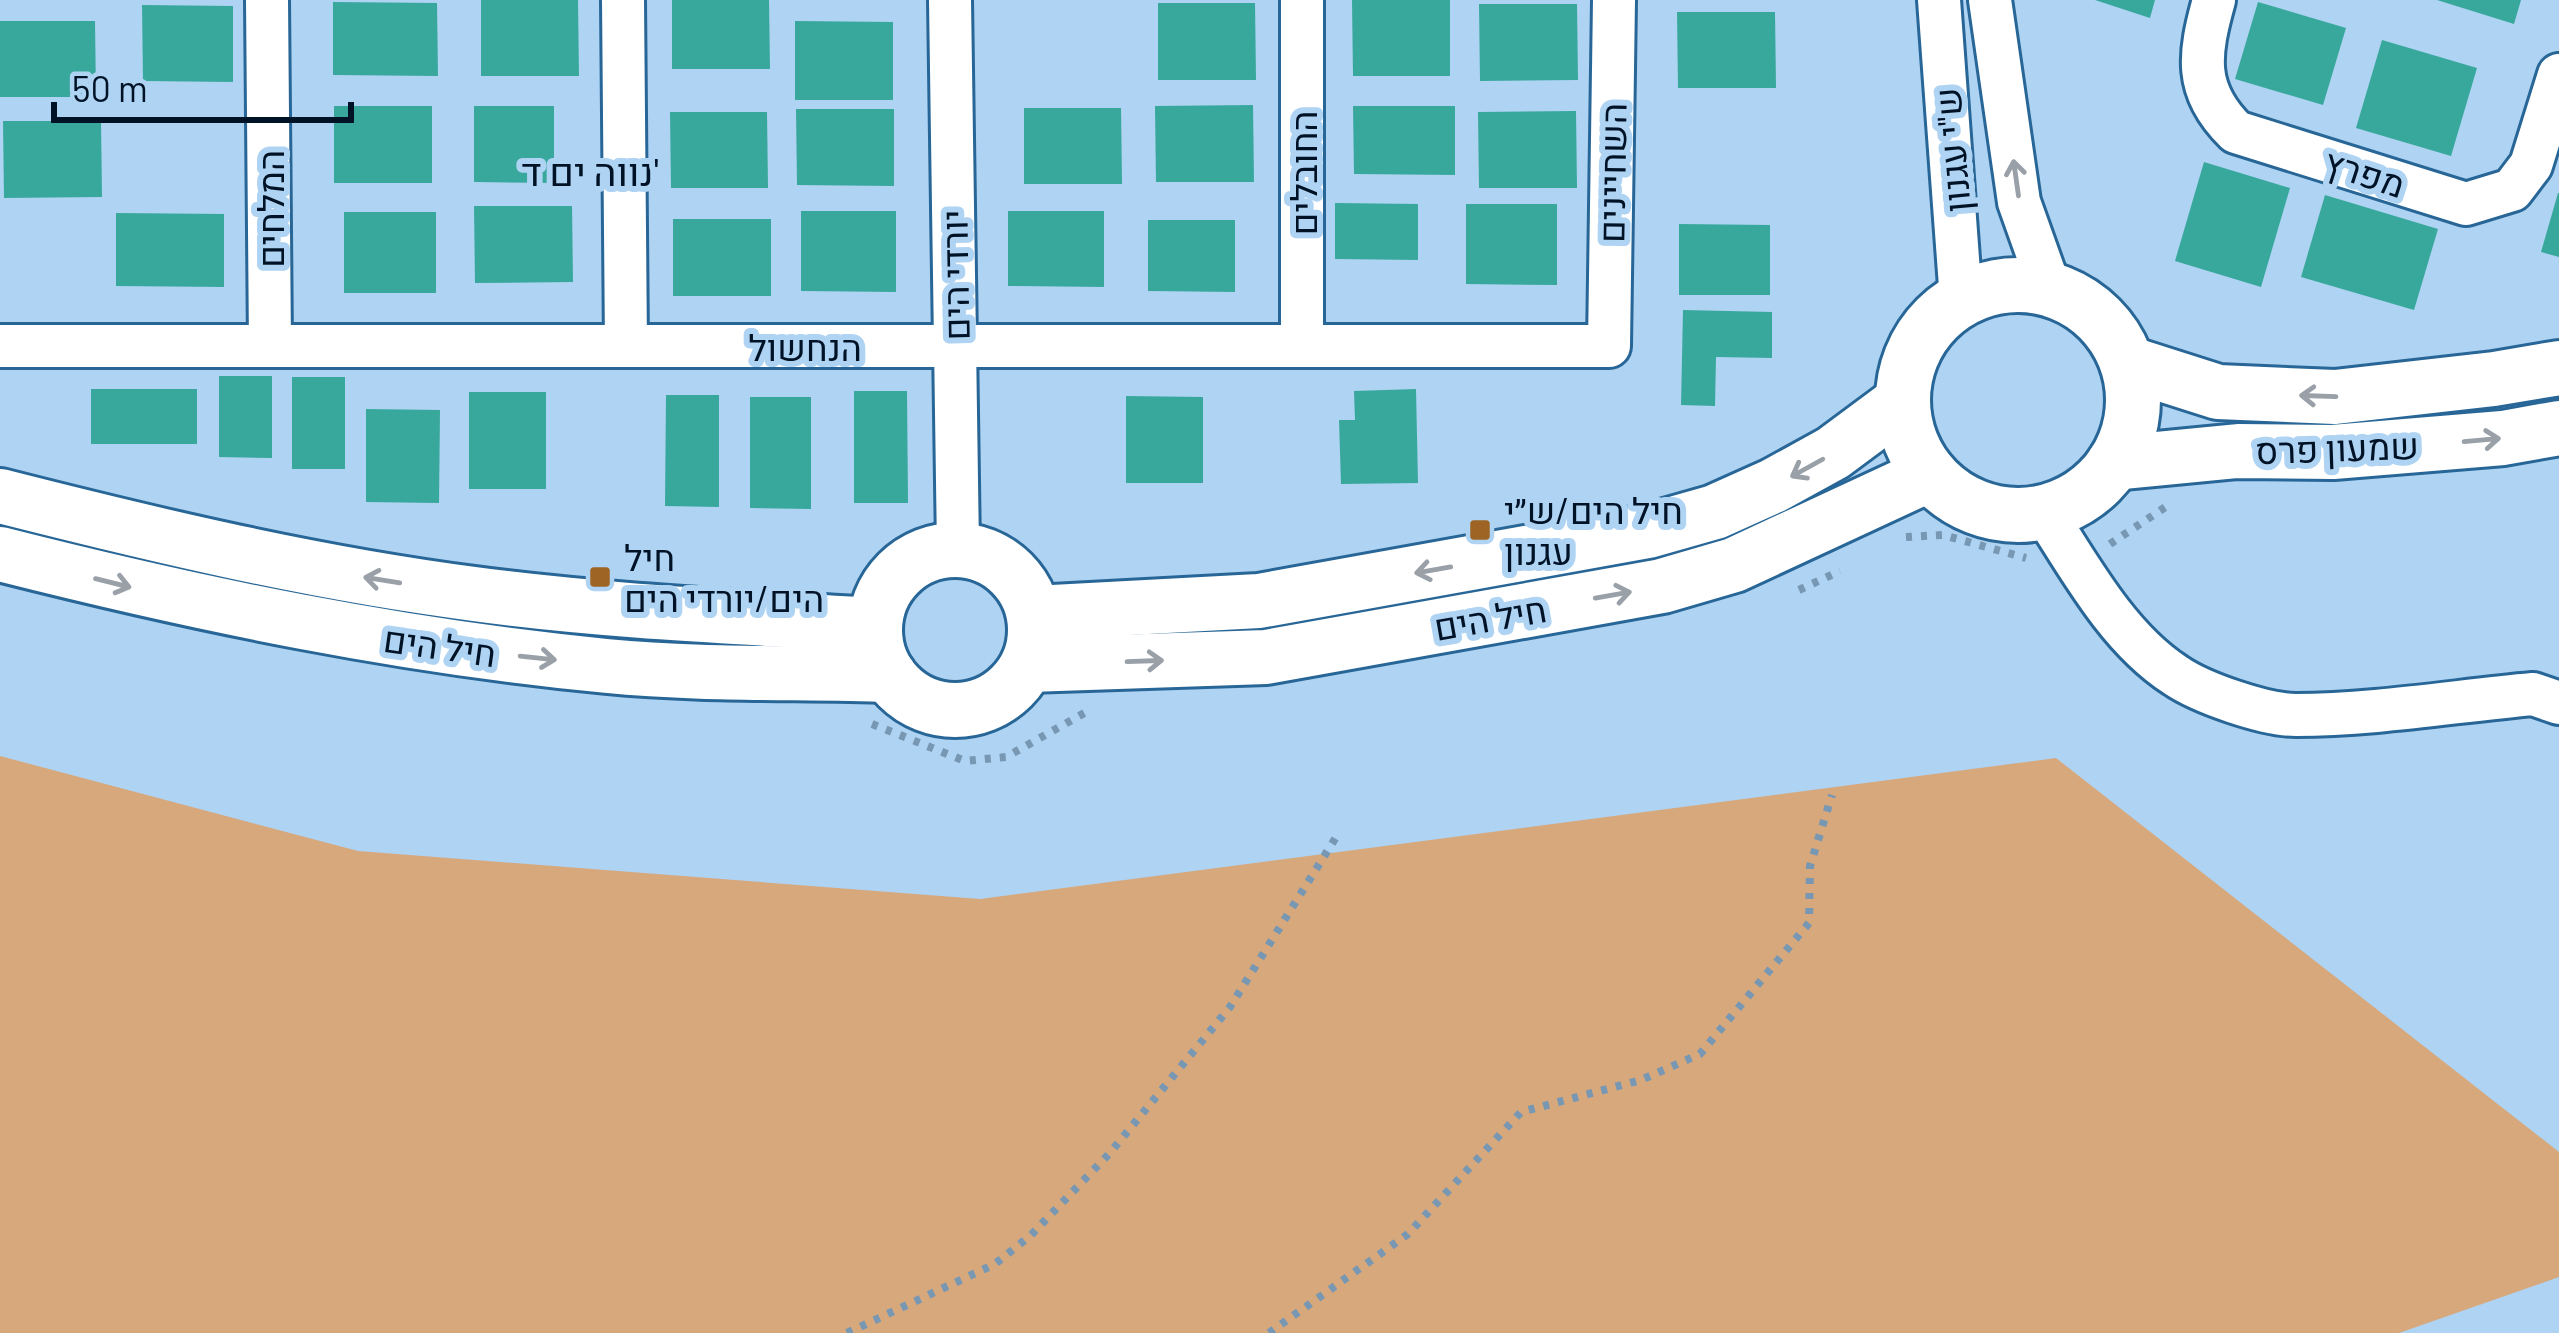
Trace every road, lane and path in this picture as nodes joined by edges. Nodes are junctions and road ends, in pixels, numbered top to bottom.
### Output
1 (267, 0) edge
2 (623, 0) edge
3 (950, 0) edge
4 (1302, 0) edge
5 (1613, 0) edge
6 (1939, 0) edge
7 (1990, 0) edge
8 (2214, 0) edge
9 (2559, 75) edge
10 (2050, 290) junction
11 (1961, 300) junction
12 (0, 346) edge
13 (270, 346) junction
14 (626, 346) junction
15 (955, 346) junction
16 (1302, 346) junction
17 (1609, 346) joint
18 (2127, 363) junction
19 (2559, 368) edge
20 (1903, 401) junction
21 (2559, 428) edge
22 (2114, 463) junction
23 (1930, 474) junction
24 (0, 496) edge
25 (2044, 512) junction
26 (958, 549) junction
27 (0, 554) edge
28 (1031, 639) junction
29 (882, 650) junction
30 (2559, 703) edge
31 (1832, 795) dead end
32 (1338, 834) dead end
33 (847, 1333) edge
34 (1269, 1333) edge

1 - 13 street, המלחים
2 - 14 street
3 - 15 street, יורדי הים
4 - 16 street, החובלים
5 - 17 street, השחיינים
6 - 11 street, ש"י עגנון
10 -> 7 street, ש"י עגנון
8 - 9 street, מפרץ
10 - 11 main road
10 - 18 main road
11 - 20 main road
12 - 13 street, הנחשול
13 - 14 street, הנחשול
14 - 15 street, הנחשול
15 - 16 street, הנחשול
15 - 26 street, יורדי הים
16 - 17 street, הנחשול
19 -> 18 main road, שמעון פרס
18 - 22 main road
20 - 23 main road
20 -> 28 main road, חיל הים
22 -> 21 main road, שמעון פרס
22 - 25 main road
23 - 25 main road
28 -> 23 main road, חיל הים
29 -> 24 main road, חיל הים
25 - 30 street
26 - 28 main road
26 - 29 main road
27 -> 29 main road, חיל הים
28 - 29 main road
31 - 34 path
32 - 33 path

